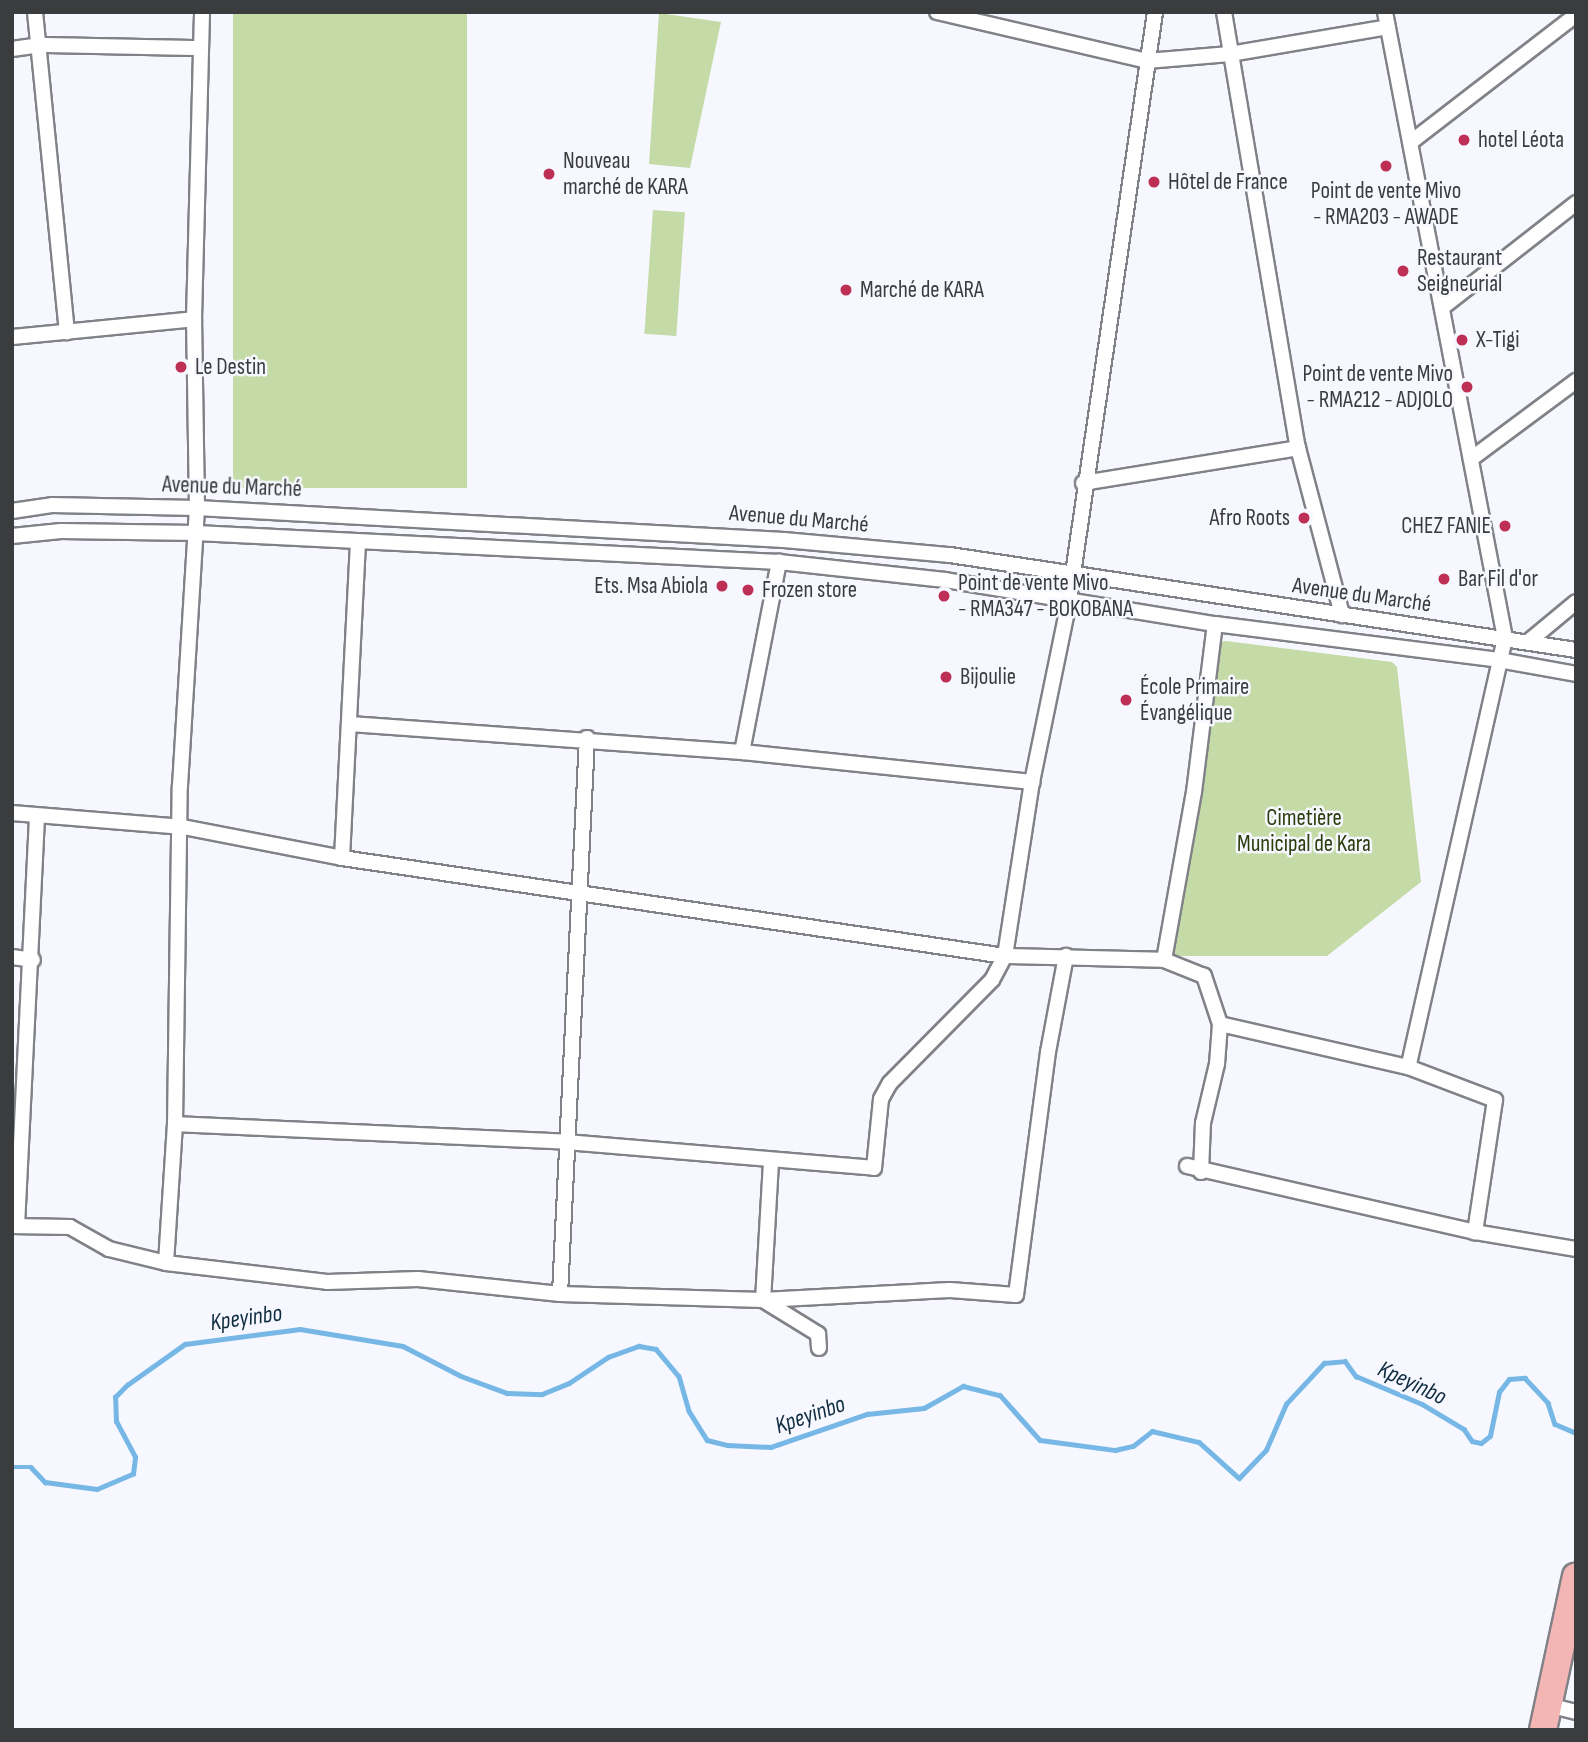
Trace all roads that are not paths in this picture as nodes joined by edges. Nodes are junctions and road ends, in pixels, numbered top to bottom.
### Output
1 (35, 12) edge
2 (202, 12) edge
3 (937, 12) edge
4 (1155, 12) edge
5 (1224, 12) edge
6 (1385, 12) edge
7 (1576, 15) edge
8 (988, 19) edge
9 (1388, 27) junction
10 (41, 45) junction
11 (198, 48) junction
12 (12, 49) edge
13 (1230, 54) junction
14 (1147, 61) junction
15 (1411, 142) junction
16 (1576, 203) edge
17 (1443, 307) junction
18 (194, 319) junction
19 (67, 332) junction
20 (12, 337) edge
21 (1576, 381) edge
22 (1298, 448) junction
23 (1471, 459) junction
24 (1083, 483) junction
25 (197, 508) junction
26 (12, 511) edge
27 (684, 531) junction
28 (196, 533) junction
29 (12, 536) edge
30 (358, 542) junction
31 (950, 555) junction
32 (681, 558) junction
33 (779, 562) junction
34 (1071, 577) junction
35 (945, 580) junction
36 (1069, 601) junction
37 (1576, 602) edge
38 (1342, 615) junction
39 (1215, 624) junction
40 (1505, 638) junction
41 (1528, 642) junction
42 (1576, 650) edge
43 (1499, 660) junction
44 (1576, 674) edge
45 (350, 724) junction
46 (587, 738) junction
47 (742, 752) junction
48 (1032, 782) junction
49 (12, 813) edge
50 (37, 817) junction
51 (183, 827) junction
52 (342, 858) junction
53 (580, 890) junction
54 (1004, 956) junction
55 (1066, 956) junction
56 (12, 957) edge
57 (33, 960) junction
58 (1164, 960) junction
59 (1220, 1024) junction
60 (1408, 1067) junction
61 (175, 1124) junction
62 (567, 1142) junction
63 (771, 1162) junction
64 (1187, 1166) dead end
65 (1201, 1172) junction
66 (15, 1226) edge
67 (1475, 1232) junction
68 (1576, 1249) edge
69 (166, 1264) junction
70 (560, 1294) junction
71 (763, 1300) junction
72 (819, 1348) dead end
73 (1576, 1576) edge
74 (1576, 1712) edge
75 (1545, 1717) edge

1 - 10 street
2 - 11 street
3 - 8 street
4 - 14 street
5 - 13 street
6 - 9 street
7 - 15 street
8 - 14 street
9 - 13 street
9 - 15 street
10 - 11 street
10 - 12 street
10 - 19 street
11 - 18 street
13 - 14 street
13 - 22 street
14 - 24 street
15 - 17 street
16 - 17 street
17 - 23 street
18 - 19 street
18 - 25 street
19 - 20 street
21 - 23 street
22 - 24 street
22 - 38 street
23 - 40 street
24 - 34 street
25 - 26 street, Avenue du Marché
25 - 27 street, Avenue du Marché
25 - 28 street
27 - 31 street, Avenue du Marché
27 - 32 street
28 - 29 street, Avenue du Marché
28 - 30 street, Avenue du Marché
28 - 51 street
30 - 32 street, Avenue du Marché
30 - 45 street
31 - 34 street, Avenue du Marché
31 - 35 street
32 - 33 street, Avenue du Marché
33 - 35 street, Avenue du Marché
33 - 47 street
34 - 36 street
34 - 38 street, Avenue du Marché
35 - 36 street, Avenue du Marché
36 - 39 street, Avenue du Marché
36 - 48 street
37 - 41 street
38 - 40 street, Avenue du Marché
39 - 43 street, Avenue du Marché
39 - 58 street
40 - 41 street, Avenue du Marché
40 - 43 street
41 - 42 street, Avenue du Marché
43 - 44 street, Avenue du Marché
43 - 60 street
45 - 46 street
45 - 52 street
46 - 47 street
46 - 53 street
47 - 48 street
48 - 54 street
49 - 50 street
50 - 51 street
50 - 57 street
51 - 52 street
51 - 61 street
52 - 53 street
53 - 54 street
53 - 62 street
54 - 55 street
54 - 63 street
55 - 58 street
55 - 71 street
56 - 57 street
57 - 66 street
58 - 59 street
59 - 60 street
59 - 65 street
60 - 67 street
61 - 62 street
61 - 69 street
62 - 63 street
62 - 70 street
63 - 71 street
64 - 65 street
65 - 67 street
66 - 69 street
67 - 68 street
69 - 70 street
70 - 71 street
71 - 72 street
73 - 75 highway
74 - 75 street

